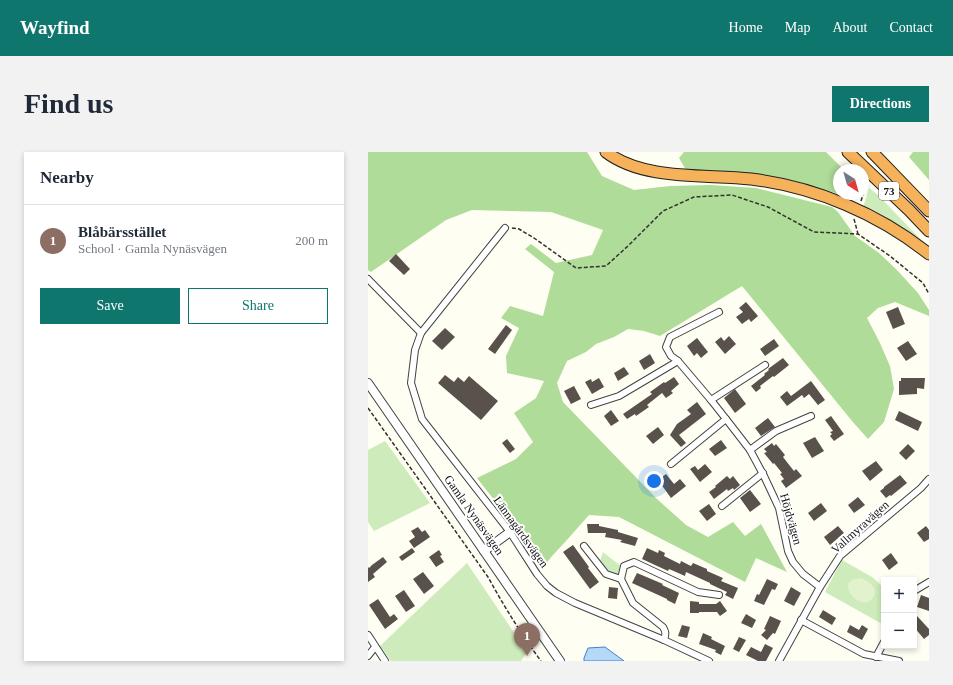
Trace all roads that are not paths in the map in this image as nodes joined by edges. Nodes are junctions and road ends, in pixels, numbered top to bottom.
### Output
1 (606, 152) edge
2 (848, 152) edge
3 (872, 152) edge
4 (929, 211) edge
5 (505, 228) road end
6 (929, 231) edge
7 (929, 254) edge
8 (368, 279) edge
9 (719, 312) dead end
10 (420, 333) junction
11 (678, 361) junction
12 (765, 365) dead end
13 (368, 383) edge
14 (711, 400) junction
15 (591, 405) dead end
16 (811, 416) dead end
17 (726, 420) junction
18 (750, 450) junction
19 (671, 464) dead end
20 (763, 473) junction
21 (929, 479) edge
22 (722, 506) dead end
23 (510, 532) junction
24 (584, 546) dead end
25 (484, 551) junction
26 (621, 579) junction
27 (929, 582) edge
28 (820, 587) junction
29 (917, 589) edge
30 (719, 595) dead end
31 (801, 620) junction
32 (368, 636) edge
33 (664, 640) junction
34 (375, 647) junction
35 (881, 648) edge
36 (368, 656) edge
37 (876, 657) junction
38 (385, 661) edge
39 (560, 661) edge
40 (709, 661) edge
41 (779, 661) edge
42 (899, 661) edge

1 - 7 highway
2 - 6 highway, 73
3 - 4 highway, 73
5 - 10 street, Lännagårdsvägen
8 - 10 street
9 - 11 street, Höjdvägen
10 - 23 street, Lännagårdsvägen
11 - 14 street, Höjdvägen
11 - 15 street
12 - 14 street
13 - 25 street, Gamla Nynäsvägen
14 - 17 street, Höjdvägen
16 - 18 street
17 - 18 street, Höjdvägen
17 - 19 street
18 - 20 street, Höjdvägen
20 - 22 street
20 - 28 street, Höjdvägen
21 - 28 street, Vallmyravägen
23 - 25 street
23 - 33 street, Lännagårdsvägen
24 - 26 street
25 - 39 street, Gamla Nynäsvägen
26 - 30 street
26 - 33 street
27 - 29 street
28 - 31 street, Vallmyravägen
31 - 37 street
31 - 41 street, Vallmyravägen
32 - 34 street
33 - 40 street, Lännagårdsvägen
34 - 36 street
34 - 38 street
35 - 37 street
37 - 42 street

